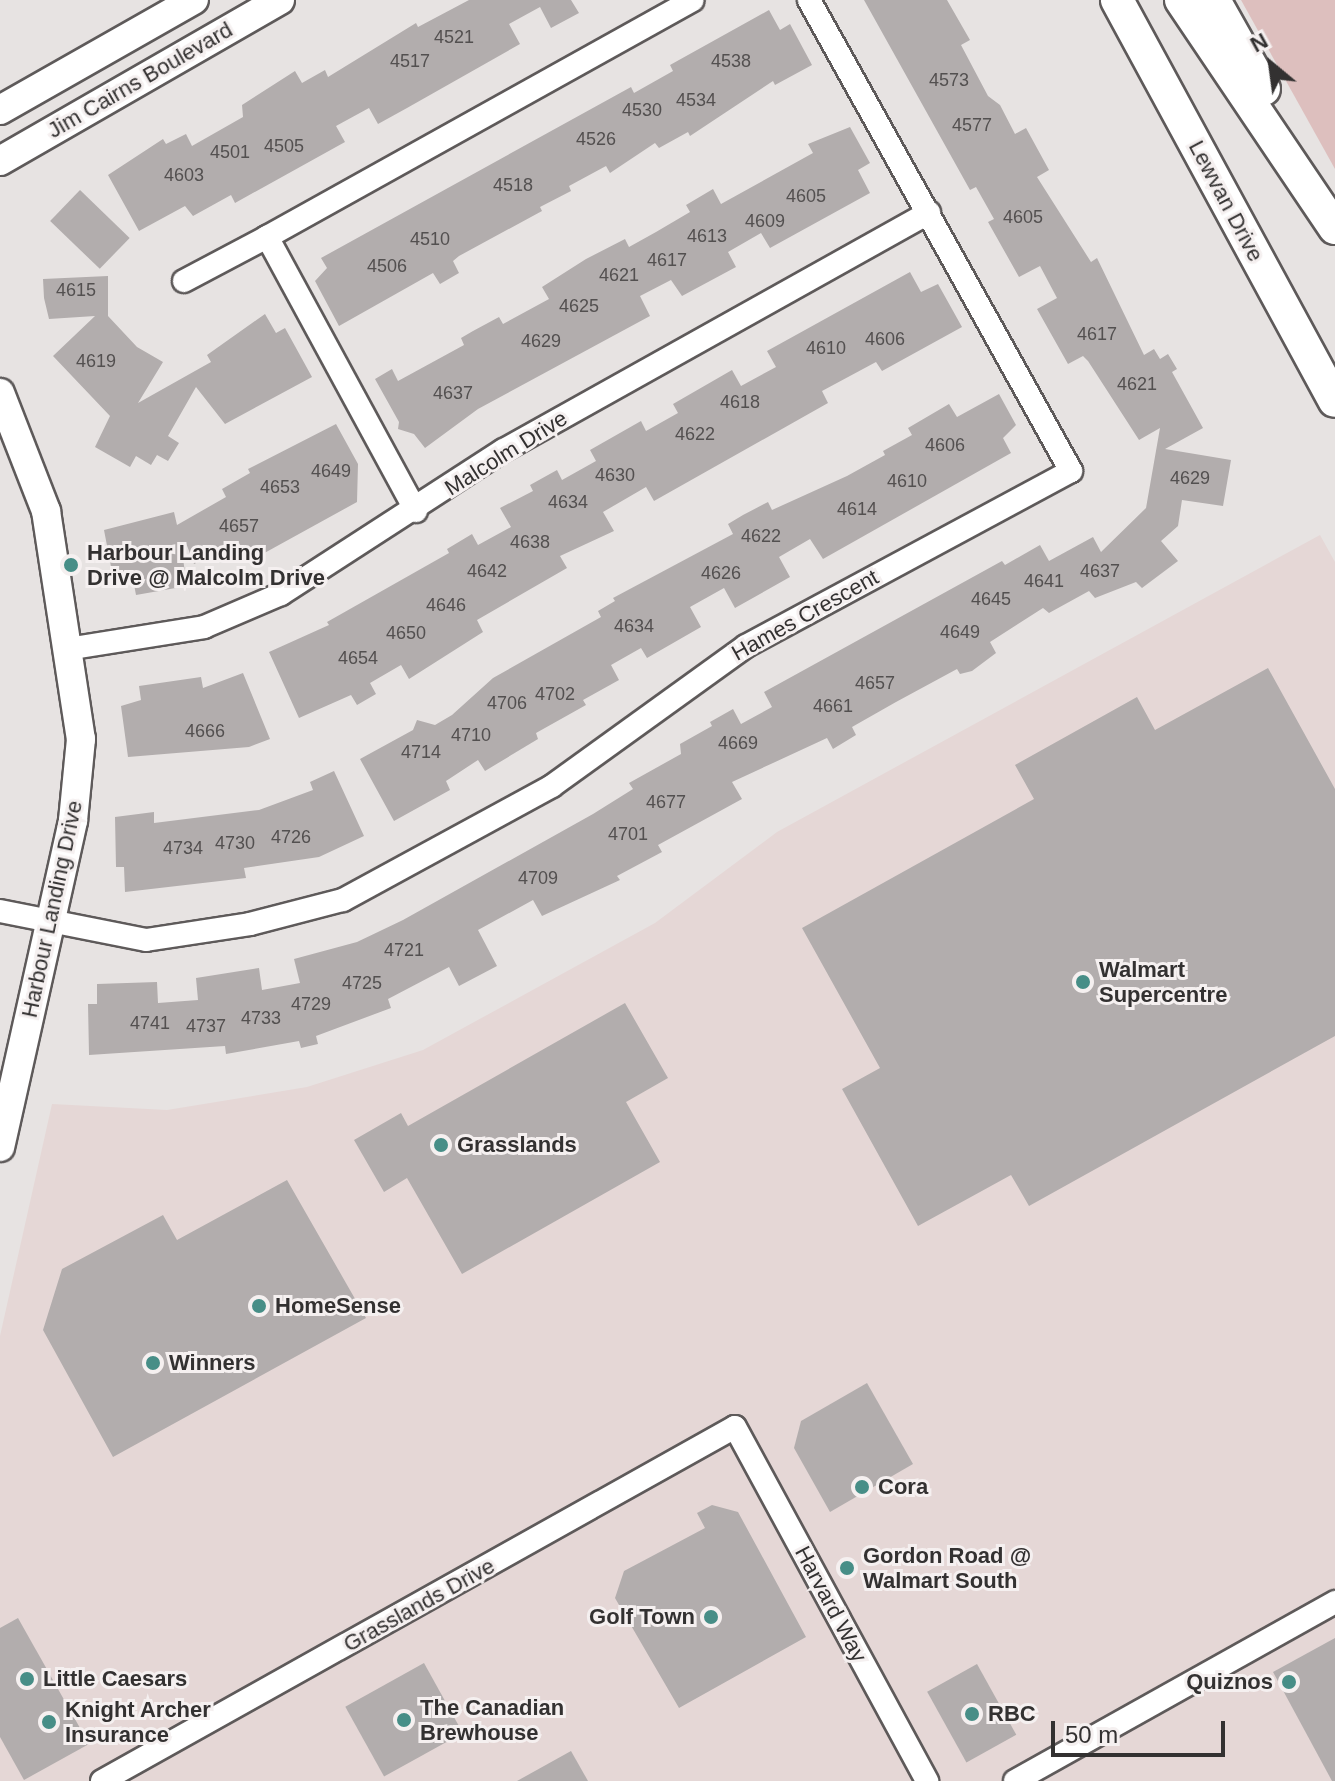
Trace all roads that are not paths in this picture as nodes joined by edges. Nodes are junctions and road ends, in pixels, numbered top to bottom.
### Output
1 (194, 0) edge
2 (280, 0) edge
3 (692, 0) edge
4 (809, 0) edge
5 (1117, 0) edge
6 (1181, 0) edge
7 (1214, 0) edge
8 (0, 110) edge
9 (0, 161) edge
10 (929, 212) junction
11 (1335, 213) edge
12 (1335, 228) edge
13 (267, 237) junction
14 (184, 281) dead end
15 (0, 393) edge
16 (1335, 401) edge
17 (416, 511) junction
18 (67, 649) junction
19 (0, 911) edge
20 (52, 923) junction
21 (0, 1147) edge
22 (735, 1427) joint
23 (1335, 1602) edge
24 (102, 1781) edge
25 (927, 1781) edge
26 (1015, 1781) edge

1 - 8 street, Jim Cairns Boulevard
2 - 9 street, Jim Cairns Boulevard
3 - 13 street
4 - 10 street, Hames Crescent
5 - 16 main road, Lewvan Drive
6 - 12 main road
7 - 11 main road
10 - 17 street, Malcolm Drive
10 - 20 street, Hames Crescent
13 - 14 street
13 - 17 street
15 - 18 street, Harbour Landing Drive
17 - 18 street, Malcolm Drive
18 - 20 street, Harbour Landing Drive
19 - 20 street
20 - 21 street, Harbour Landing Drive
22 - 24 street, Grasslands Drive
22 - 25 street, Harvard Way
23 - 26 street

